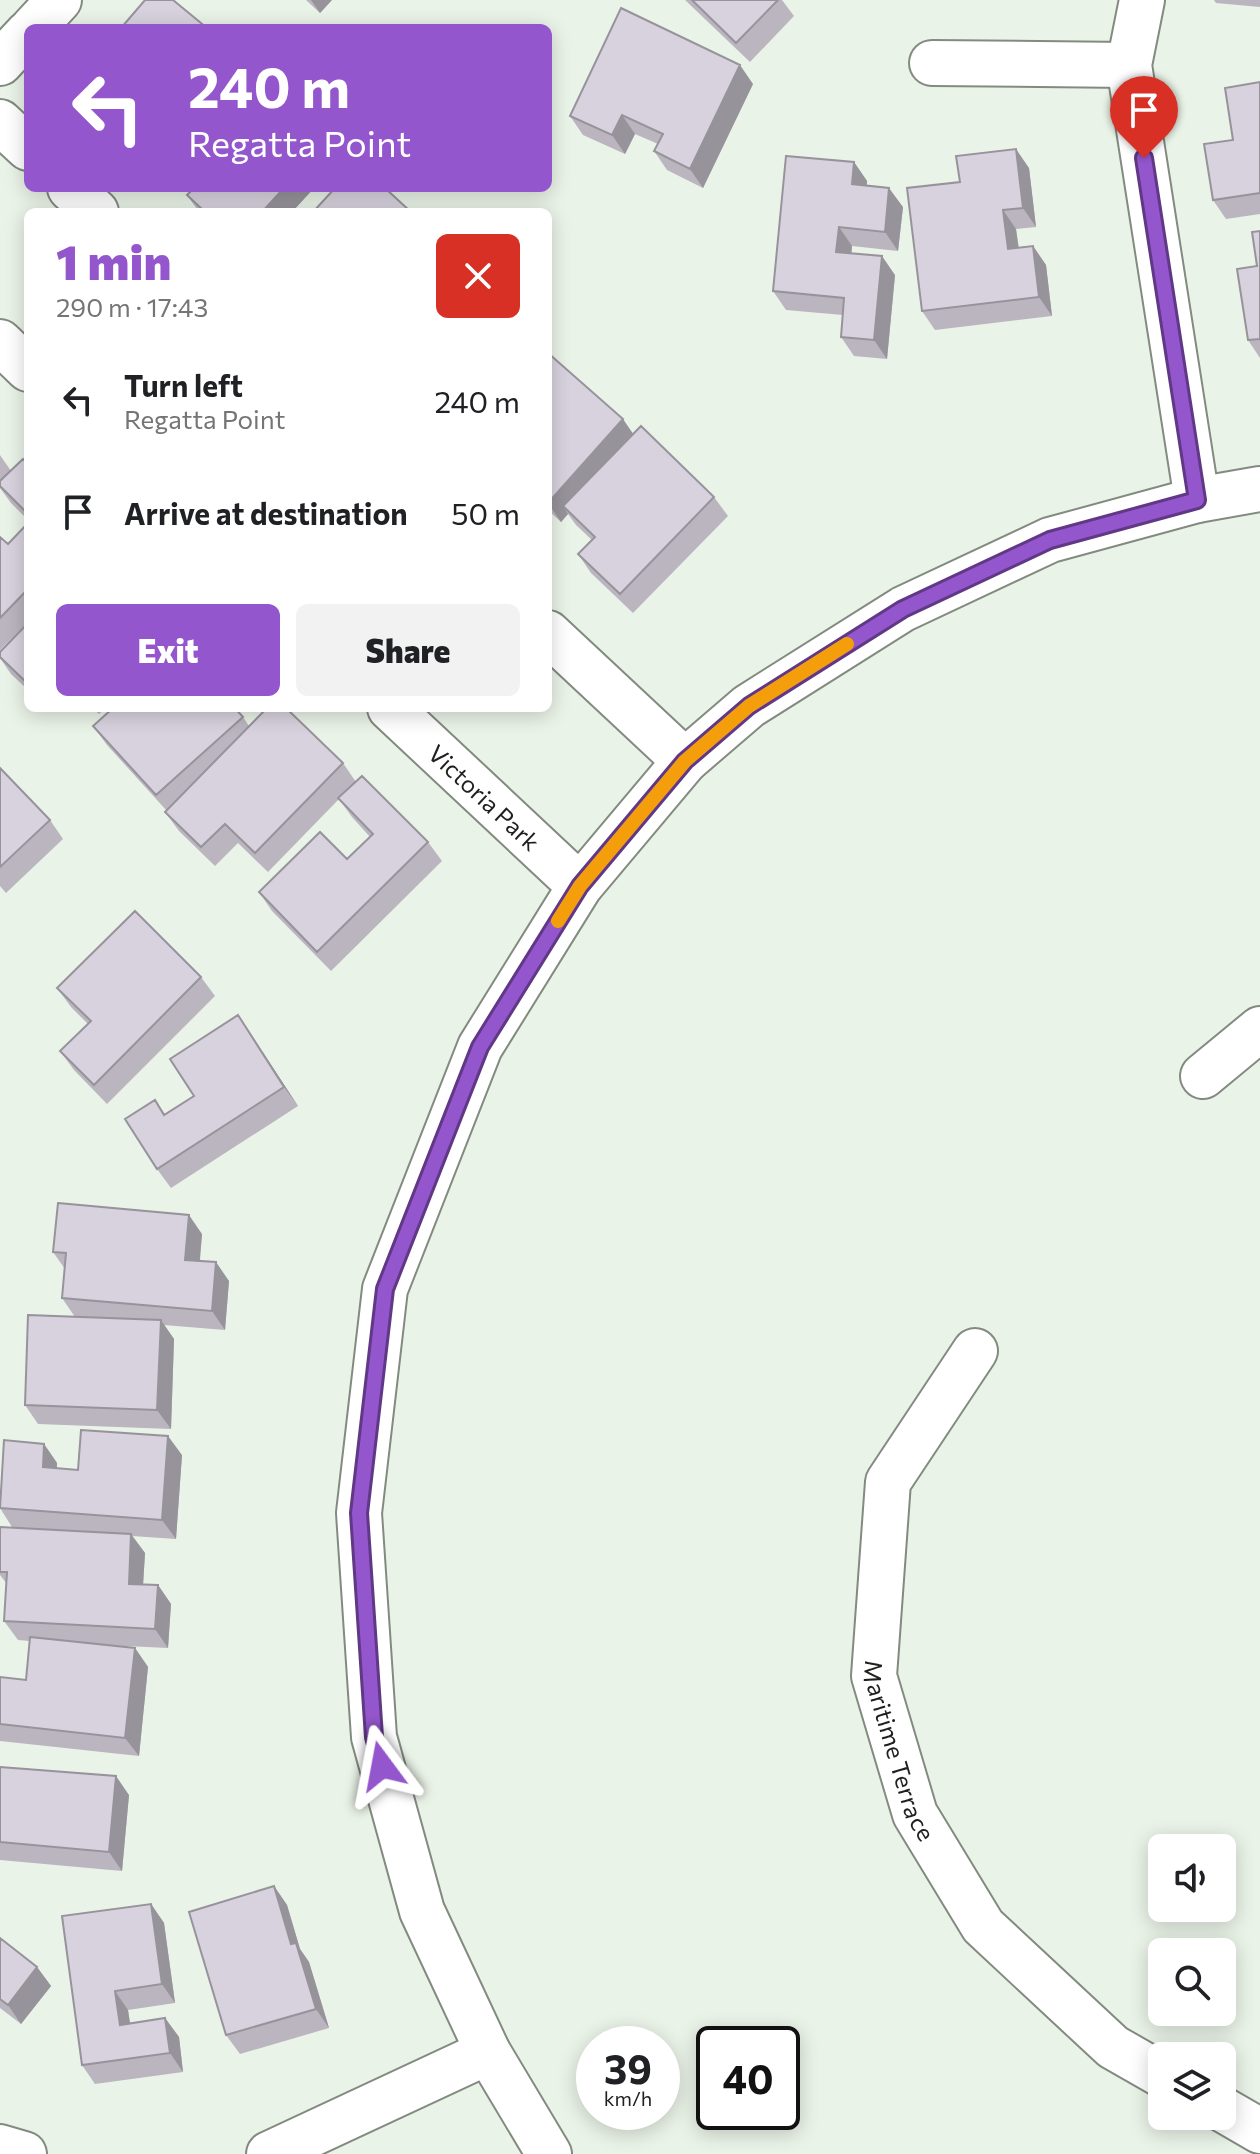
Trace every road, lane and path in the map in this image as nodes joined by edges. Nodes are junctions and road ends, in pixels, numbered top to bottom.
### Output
1 (59, 0) edge
2 (1142, 0) edge
3 (37, 24) edge
4 (24, 37) edge
5 (0, 63) edge
6 (932, 63) dead end
7 (1129, 65) junction
8 (0, 122) edge
9 (24, 144) edge
10 (74, 192) edge
11 (92, 208) edge
12 (0, 342) edge
13 (24, 365) edge
14 (1260, 489) edge
15 (1197, 500) junction
16 (552, 637) edge
17 (394, 712) edge
18 (685, 761) junction
19 (580, 886) junction
20 (1260, 1029) edge
21 (1203, 1076) dead end
22 (975, 1351) dead end
23 (488, 2052) junction
24 (1148, 2067) edge
25 (0, 2147) edge
26 (24, 2154) edge
27 (269, 2154) edge
28 (549, 2154) edge

1 - 3 street
2 - 7 street
4 - 5 street
6 - 7 street
7 - 15 street
8 - 9 street
10 - 11 street
12 - 13 street
14 - 15 street
15 - 18 street
16 - 18 street
17 - 19 street, Victoria Park
18 - 19 street
19 - 23 street
20 - 21 street
22 - 24 street, Maritime Terrace
23 - 27 street
23 - 28 street
25 - 26 street

